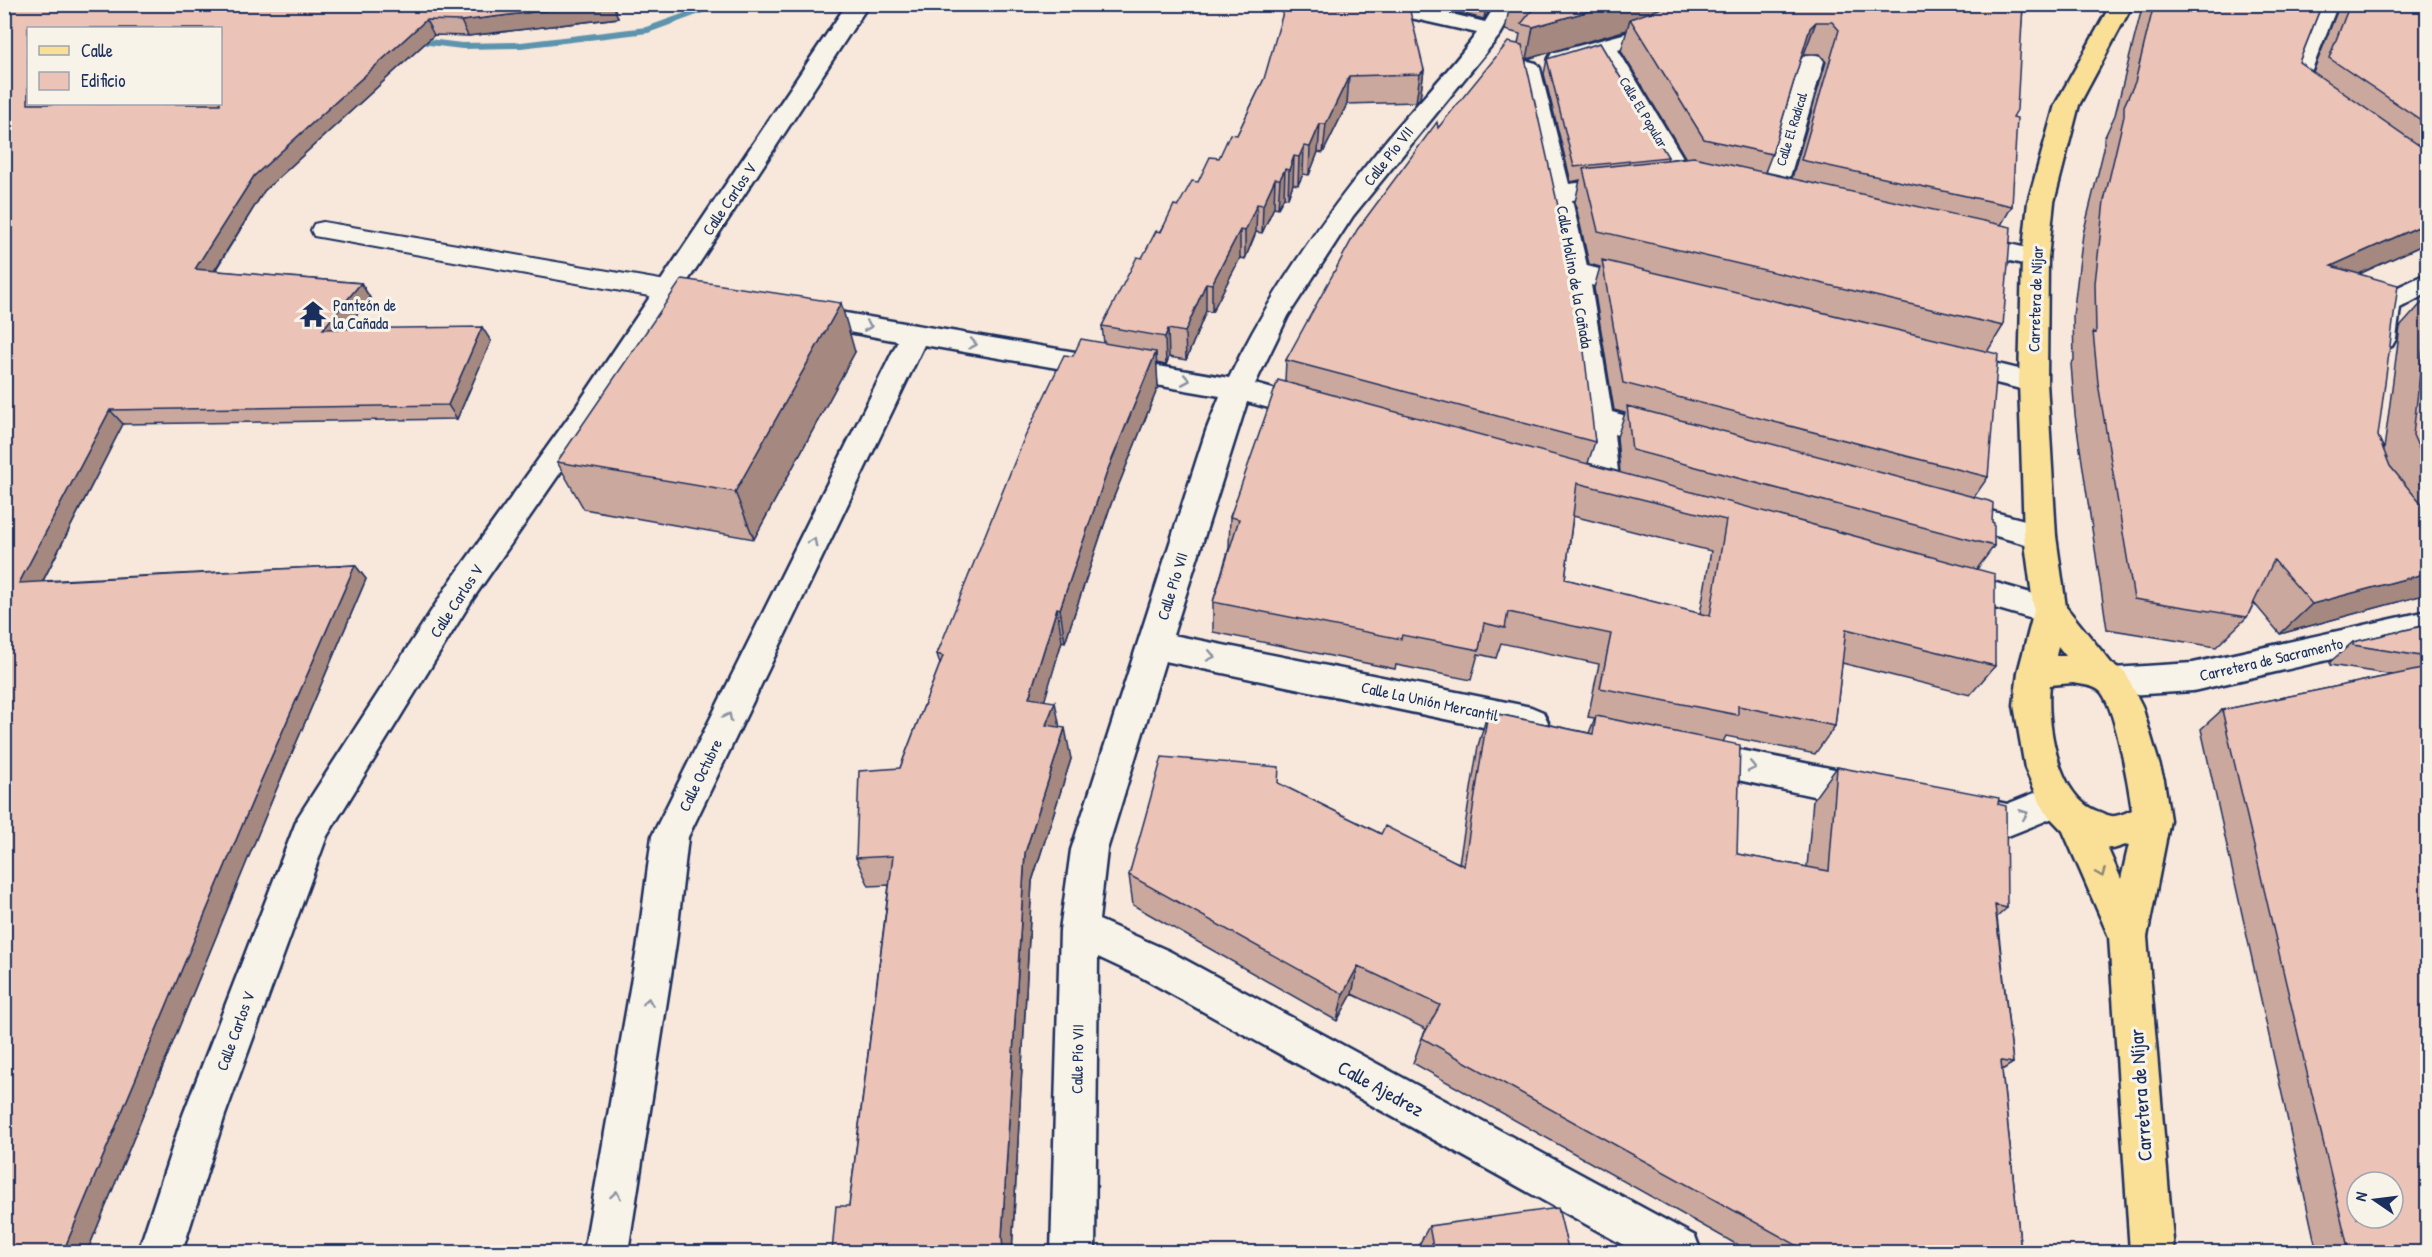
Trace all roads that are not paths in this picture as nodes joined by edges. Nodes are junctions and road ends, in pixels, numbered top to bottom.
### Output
1 (858, 4) edge
2 (1379, 4) edge
3 (1732, 4) edge
4 (2122, 4) edge
5 (2327, 4) edge
6 (1604, 46) junction
7 (1499, 47) edge
8 (1812, 61) dead end
9 (2320, 114) edge
10 (1561, 193) junction
11 (1771, 197) edge
12 (323, 230) dead end
13 (1943, 237) edge
14 (2035, 258) junction
15 (1575, 272) junction
16 (2427, 282) edge
17 (666, 290) junction
18 (1666, 294) edge
19 (700, 296) edge
20 (779, 310) edge
21 (915, 334) junction
22 (1930, 357) edge
23 (2379, 362) edge
24 (2033, 382) junction
25 (1236, 389) junction
26 (1340, 417) edge
27 (1599, 419) junction
28 (1692, 444) edge
29 (1605, 490) edge
30 (1924, 506) edge
31 (2040, 536) junction
32 (1926, 576) edge
33 (2050, 611) junction
34 (2427, 624) edge
35 (1154, 645) junction
36 (2035, 672) junction
37 (2106, 678) junction
38 (1563, 729) edge
39 (1669, 750) edge
40 (2067, 810) junction
41 (2152, 820) junction
42 (1079, 930) junction
43 (2128, 938) junction
44 (160, 1252) edge
45 (606, 1252) edge
46 (1073, 1252) edge
47 (1679, 1252) edge
48 (2152, 1252) edge

1 - 17 street, Calle Carlos V
2 - 7 street
3 - 6 street
4 - 14 main road, Carretera de Níjar
5 - 9 street
6 - 7 street
6 - 10 street, Calle El Popular
7 - 10 street, Calle Molino de la Cañada
7 - 25 street, Calle Pío VII
8 - 11 street, Calle El Radical
10 - 15 street, Calle Molino de la Cañada
12 - 17 lane
13 - 14 street
14 - 24 main road, Carretera de Níjar
15 - 18 street
15 - 27 street, Calle Molino de la Cañada
16 - 23 street
17 - 19 street
17 - 44 street, Calle Carlos V
20 -> 21 street
21 -> 25 street
45 -> 21 street, Calle Octubre
22 - 24 street
24 - 31 main road, Carretera de Níjar
25 - 26 street
25 - 35 street, Calle Pío VII
27 - 28 street
27 - 29 street, Calle Molino de la Cañada
30 - 31 street
31 - 33 main road, Carretera de Níjar
32 - 33 street
33 - 36 main road, Carretera de Níjar
33 - 37 main road
34 - 37 street, Carretera de Sacramento
35 -> 38 street, Calle La Unión Mercantil
35 - 42 street, Calle Pío VII
36 - 37 main road
36 - 40 main road, Carretera de Níjar
37 - 41 main road
39 -> 40 street
40 - 41 main road
40 -> 43 main road, Carretera de Níjar
41 - 43 main road, Carretera de Níjar
42 - 46 street, Calle Pío VII
42 - 47 street, Calle Ajedrez
43 - 48 main road, Carretera de Níjar

